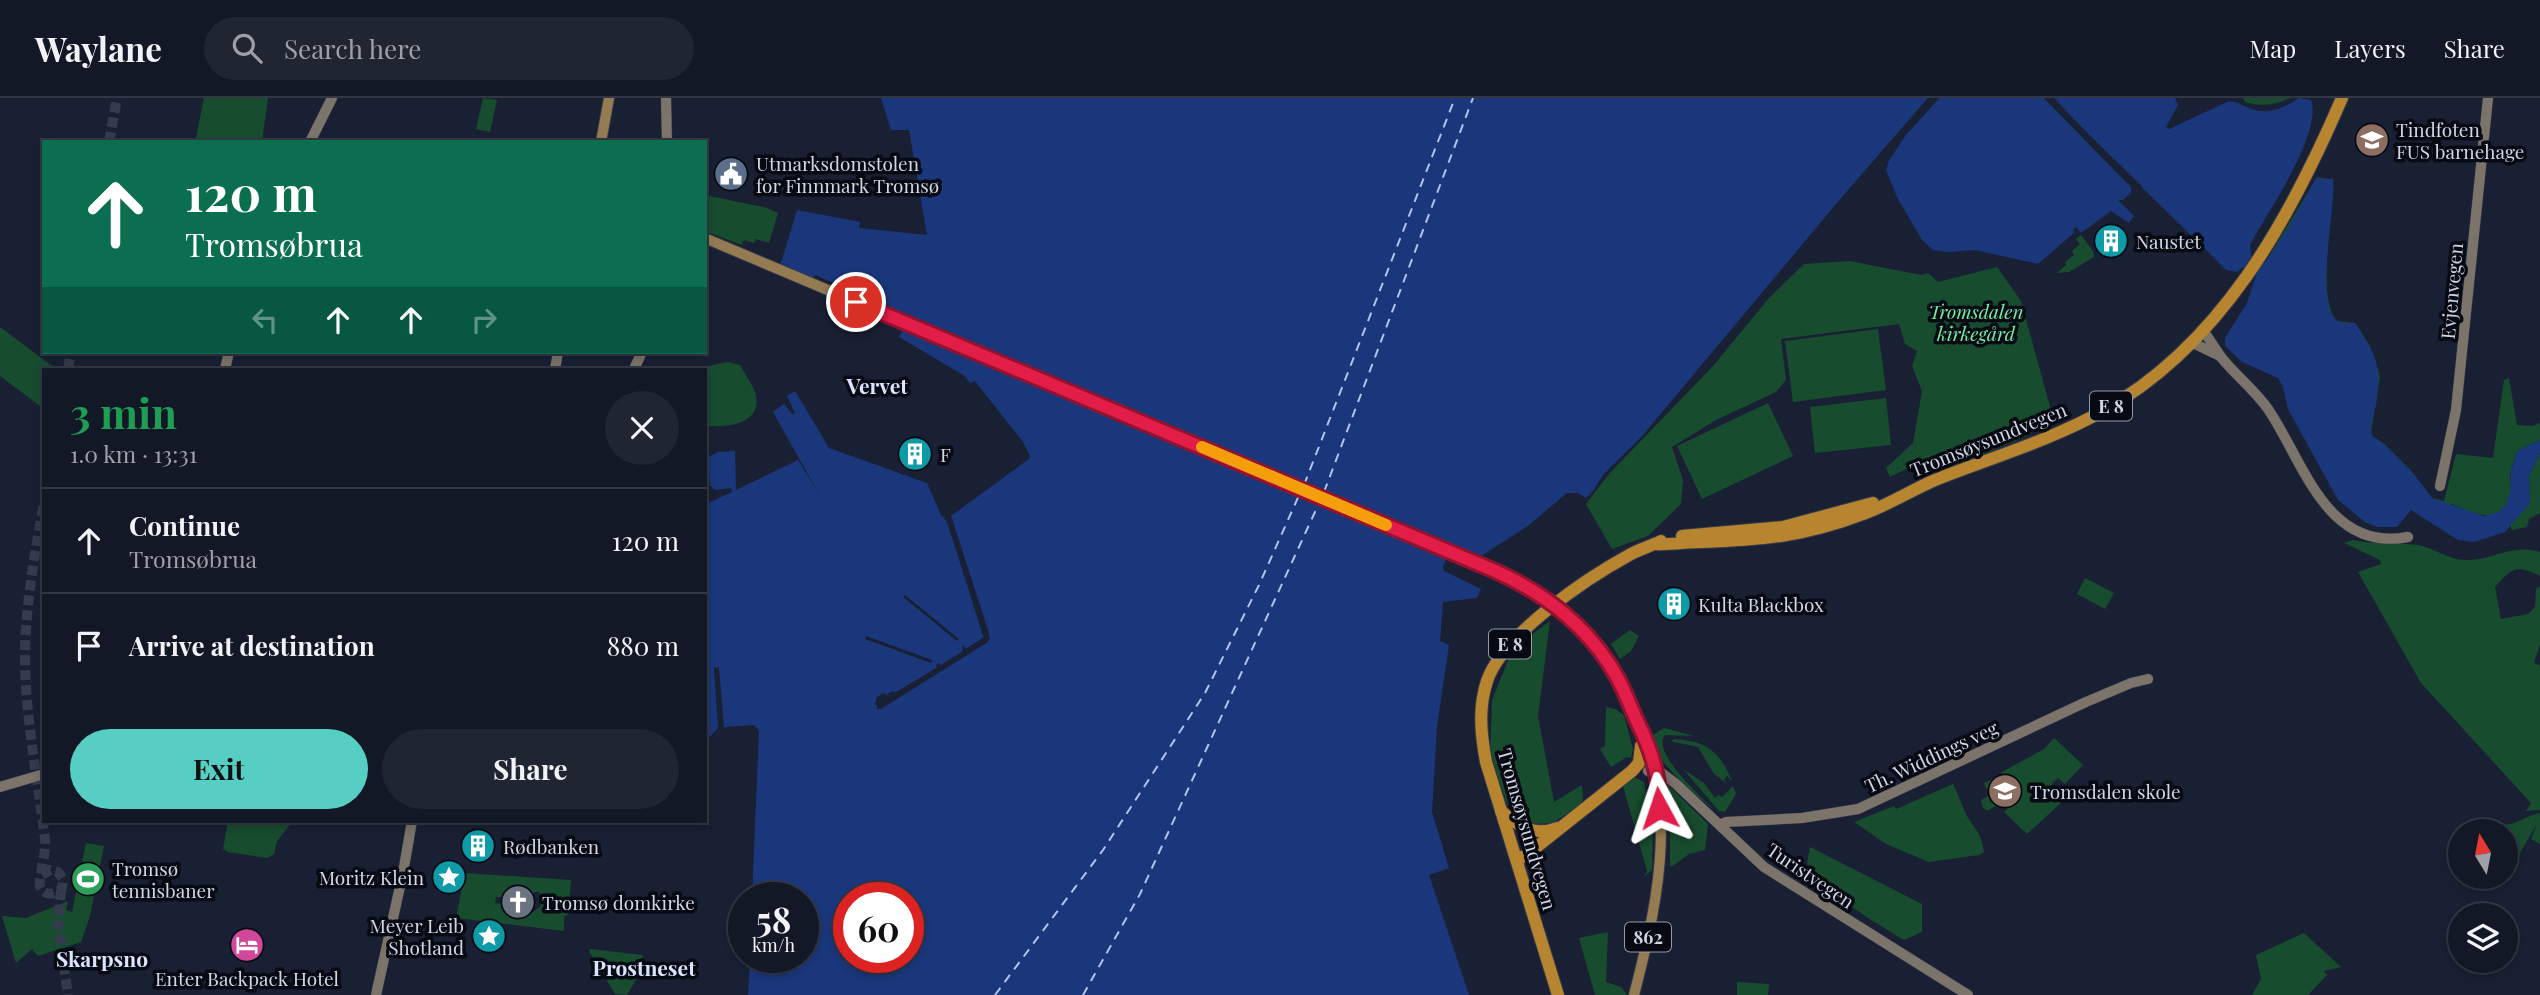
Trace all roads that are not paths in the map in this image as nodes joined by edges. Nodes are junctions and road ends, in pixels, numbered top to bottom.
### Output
1 (332, 98) edge
2 (609, 98) edge
3 (666, 98) edge
4 (2342, 98) edge
5 (2488, 98) edge
6 (311, 140) edge
7 (601, 140) edge
8 (667, 140) edge
9 (707, 239) edge
10 (2203, 330) junction
11 (2191, 342) junction
12 (2220, 356) junction
13 (2440, 486) dead end
14 (2407, 537) dead end
15 (2148, 679) dead end
16 (1638, 723) junction
17 (1641, 746) junction
18 (1652, 771) junction
19 (42, 775) edge
20 (0, 787) edge
21 (1501, 811) junction
22 (412, 823) edge
23 (1563, 825) junction
24 (1720, 825) junction
25 (1516, 859) junction
26 (376, 995) edge
27 (1558, 995) edge
28 (1634, 995) edge
29 (1968, 995) edge

1 - 6 street
2 - 7 main road
3 - 8 street
4 - 10 highway, Tromsøysundvegen / E 8
5 - 13 street, Evjenvegen
9 - 16 main road, 862, bridge
10 - 11 highway, Tromsøysundvegen / E 8
10 - 12 street
11 - 12 street
11 - 21 highway, Tromsøysundvegen / E 8
12 - 14 street
15 - 24 street, Th. Widdings veg
16 - 17 main road, 862
16 - 18 main road, 862
17 - 18 main road, 862
17 - 23 highway
18 - 24 street, Turistvegen
18 - 28 main road, 862
19 - 20 street
21 - 23 highway
21 - 25 highway, Tromsøysundvegen / E 8
22 - 26 street
23 - 25 highway
24 - 29 street, Turistvegen
25 - 27 highway, Tromsøysundvegen / E 8

